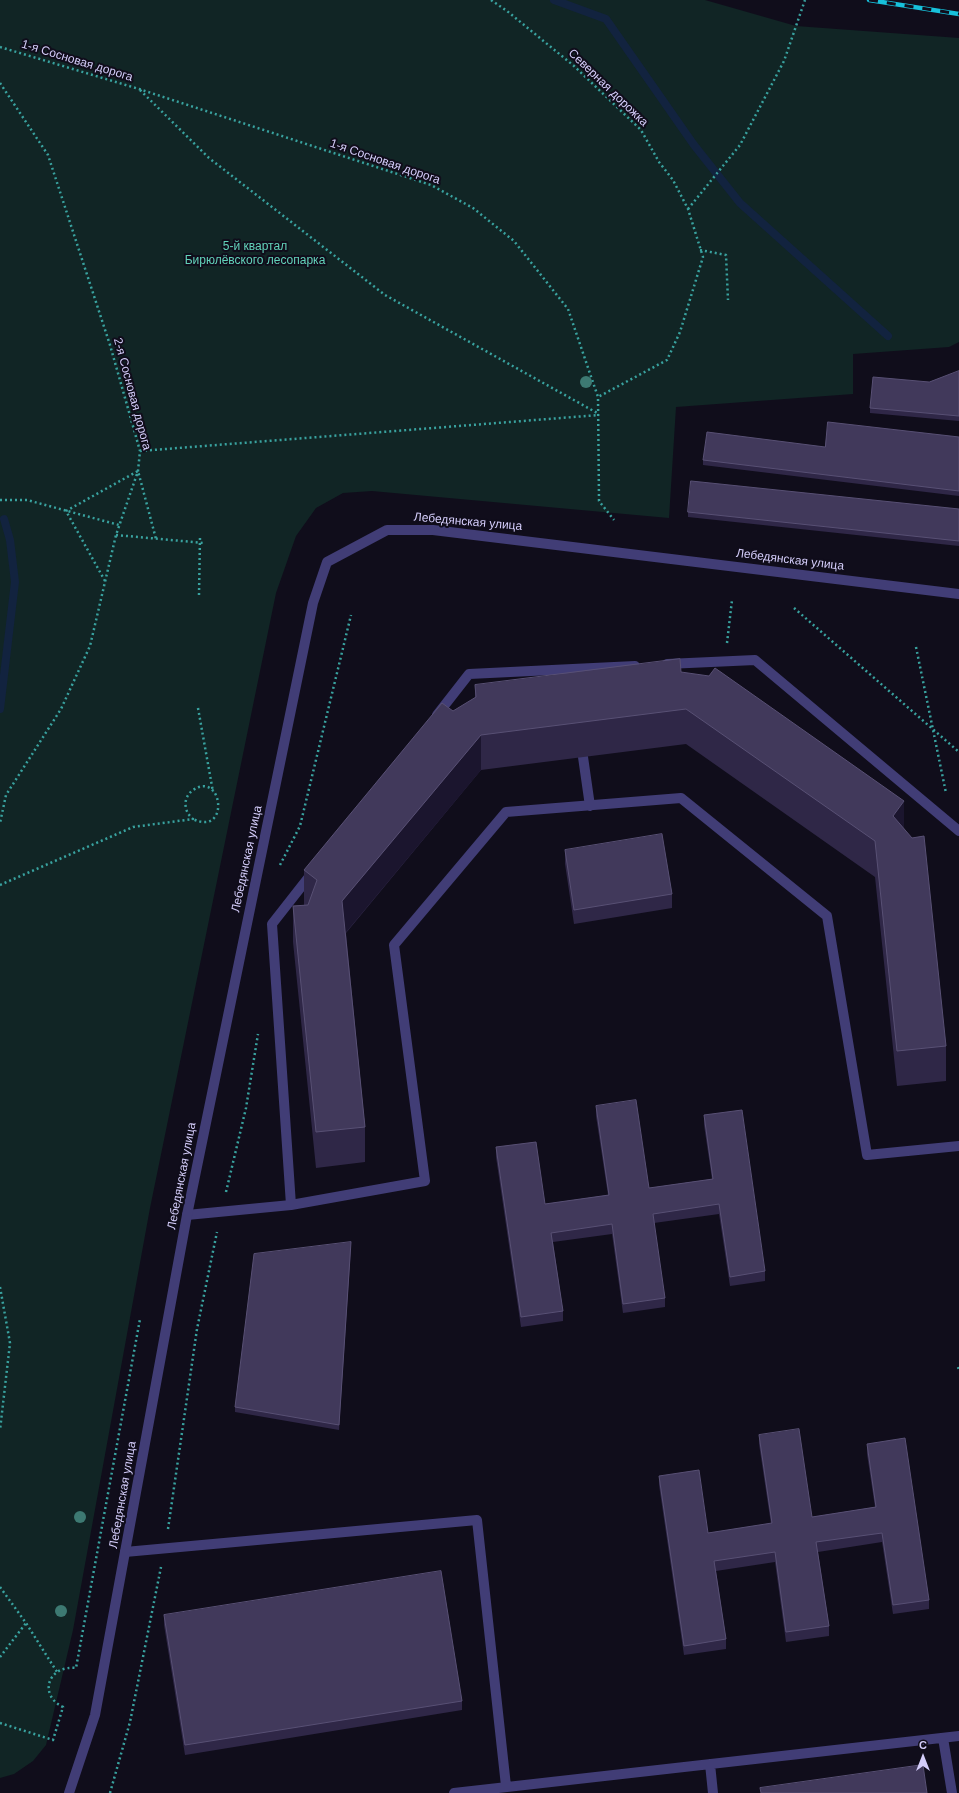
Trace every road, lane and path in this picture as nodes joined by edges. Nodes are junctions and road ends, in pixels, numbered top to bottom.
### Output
1 (491, 0) edge
2 (805, 0) edge
3 (0, 47) edge
4 (0, 83) edge
5 (139, 89) junction
6 (688, 209) junction
7 (700, 250) junction
8 (728, 300) dead end
9 (598, 397) junction
10 (599, 414) junction
11 (140, 451) junction
12 (138, 471) junction
13 (0, 500) edge
14 (66, 511) junction
15 (614, 520) dead end
16 (119, 525) junction
17 (116, 535) junction
18 (200, 537) dead end
19 (156, 539) junction
20 (204, 543) dead end
21 (105, 581) junction
22 (959, 594) edge
23 (199, 595) dead end
24 (732, 600) dead end
25 (794, 608) dead end
26 (916, 647) dead end
27 (726, 661) junction
28 (198, 708) dead end
29 (430, 724) edge
30 (933, 730) junction
31 (959, 752) edge
32 (583, 757) edge
33 (213, 792) junction
34 (590, 806) junction
35 (193, 819) junction
36 (0, 823) edge
37 (956, 828) edge
38 (317, 868) edge
39 (0, 885) edge
40 (959, 1146) edge
41 (290, 1205) junction
42 (187, 1215) junction
43 (0, 1287) edge
44 (140, 1319) dead end
45 (0, 1430) edge
46 (125, 1552) junction
47 (0, 1586) edge
48 (26, 1623) junction
49 (0, 1657) edge
50 (57, 1672) junction
51 (0, 1723) edge
52 (959, 1736) edge
53 (943, 1738) junction
54 (710, 1764) junction
55 (506, 1786) junction
56 (69, 1793) edge
57 (454, 1793) edge
58 (713, 1793) edge
59 (952, 1793) edge

1 - 6 path, Северная дорожка
2 - 6 path
3 - 5 path, 1-я Сосновая дорога
4 - 11 path, 2-я Сосновая дорога
5 - 9 path, 1-я Сосновая дорога
5 - 10 path
6 - 7 path, Северная дорожка
7 - 8 path
7 - 9 path, Северная дорожка
9 - 10 path, 1-я Сосновая дорога
10 - 11 path
10 - 15 path, 1-я Сосновая дорога
11 - 12 path, 2-я Сосновая дорога
12 - 14 path
12 - 16 path, 2-я Сосновая дорога
12 - 19 path
13 - 14 path
14 - 16 path
14 - 21 path
16 - 17 path, 2-я Сосновая дорога
17 - 19 path
17 - 21 path, 2-я Сосновая дорога
18 - 23 path
19 - 20 path
21 - 36 path, 2-я Сосновая дорога
22 - 42 street, Лебедянская улица
24 - 27 path
25 - 30 path
26 - 30 path
27 - 29 street
27 - 37 street
28 - 33 path
30 - 31 path
30 - 37 path
32 - 34 street
33 - 35 path
33 - 35 path
34 - 40 street
34 - 41 street
35 - 39 path
38 - 41 street
41 - 42 street
42 - 46 street, Лебедянская улица
43 - 45 path
44 - 50 path
46 - 55 street
46 - 56 street, Лебедянская улица
47 - 48 path
48 - 49 path
48 - 50 path
50 - 51 path
52 - 53 street
53 - 54 street
53 - 59 street
54 - 55 street
54 - 58 street
55 - 57 street

